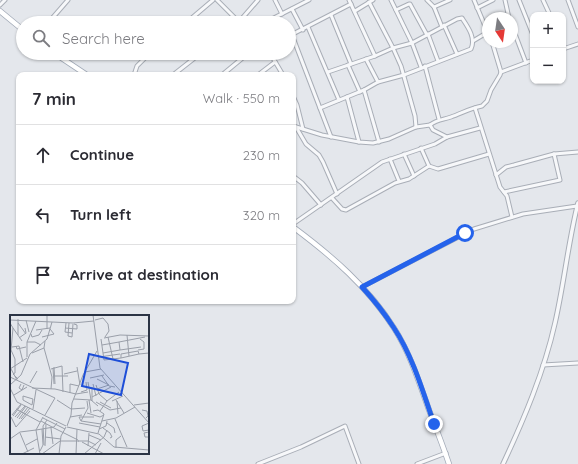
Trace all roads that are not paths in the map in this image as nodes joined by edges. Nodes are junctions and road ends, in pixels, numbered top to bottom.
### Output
1 (5, 0) edge
2 (68, 0) edge
3 (213, 0) edge
4 (217, 0) edge
5 (258, 0) edge
6 (275, 0) edge
7 (300, 0) edge
8 (309, 0) edge
9 (349, 0) edge
10 (373, 0) edge
11 (391, 0) edge
12 (427, 0) edge
13 (450, 0) edge
14 (474, 0) edge
15 (493, 0) edge
16 (505, 0) edge
17 (519, 0) edge
18 (543, 0) edge
19 (568, 0) edge
20 (369, 2) junction
21 (302, 4) junction
22 (351, 4) junction
23 (0, 6) edge
24 (434, 7) junction
25 (477, 8) junction
26 (292, 9) junction
27 (396, 10) junction
28 (0, 11) edge
29 (354, 11) junction
30 (508, 12) edge
31 (549, 12) edge
32 (282, 14) junction
33 (331, 15) junction
34 (54, 16) edge
35 (194, 16) edge
36 (232, 16) edge
37 (244, 16) edge
38 (278, 16) edge
39 (296, 16) edge
40 (296, 17) edge
41 (482, 19) edge
42 (16, 24) edge
43 (443, 26) junction
44 (308, 27) junction
45 (578, 27) edge
46 (530, 28) edge
47 (303, 30) junction
48 (296, 33) edge
49 (428, 34) junction
50 (482, 36) edge
51 (473, 40) junction
52 (518, 42) edge
53 (412, 43) junction
54 (578, 44) edge
55 (393, 48) junction
56 (494, 48) edge
57 (566, 48) edge
58 (296, 50) edge
59 (457, 54) junction
60 (375, 56) junction
61 (366, 59) junction
62 (64, 60) edge
63 (142, 60) edge
64 (192, 60) edge
65 (240, 60) edge
66 (438, 61) junction
67 (530, 61) edge
68 (275, 62) joint
69 (526, 63) junction
70 (350, 64) junction
71 (423, 67) junction
72 (82, 72) edge
73 (135, 72) edge
74 (177, 72) edge
75 (226, 72) edge
76 (262, 72) edge
77 (281, 72) edge
78 (328, 72) junction
79 (501, 72) junction
80 (404, 74) junction
81 (378, 82) junction
82 (364, 90) junction
83 (360, 92) junction
84 (346, 97) junction
85 (339, 100) junction
86 (296, 103) edge
87 (320, 108) junction
88 (475, 108) junction
89 (439, 119) junction
90 (430, 125) junction
91 (296, 127) edge
92 (416, 128) junction
93 (480, 128) junction
94 (296, 129) edge
95 (303, 129) junction
96 (331, 137) junction
97 (447, 137) junction
98 (359, 142) junction
99 (379, 142) junction
100 (421, 148) junction
101 (578, 152) edge
102 (404, 154) junction
103 (489, 154) junction
104 (554, 154) junction
105 (390, 159) junction
106 (429, 166) junction
107 (496, 175) junction
108 (414, 176) junction
109 (296, 178) edge
110 (399, 181) junction
111 (504, 192) junction
112 (337, 194) junction
113 (332, 198) junction
114 (321, 205) junction
115 (578, 205) edge
116 (512, 217) junction
117 (296, 222) edge
118 (296, 229) edge
119 (362, 287) junction
120 (578, 363) edge
121 (543, 366) junction
122 (446, 453) junction
123 (259, 464) edge
124 (359, 464) edge
125 (418, 464) edge
126 (450, 464) edge
127 (503, 464) edge

1 - 23 street
2 - 34 street
3 - 35 street
4 - 36 street
5 - 37 street
6 - 32 street
7 - 21 street
8 - 21 street
9 - 22 street
10 - 20 street
11 - 27 street
12 - 24 street
13 - 24 street
14 - 25 street
15 - 25 street
16 - 30 street
17 - 46 street
18 - 31 street
19 - 45 street
20 - 29 street
20 - 55 street
21 - 26 street
22 - 29 street
22 - 33 street
24 - 43 street
25 - 41 street
26 - 32 street
26 - 39 street
27 - 49 street
27 - 53 street
28 - 42 main road
29 - 60 street
32 - 38 street
33 - 44 street
33 - 70 street
40 - 47 street
43 - 49 street
43 - 51 street
43 - 59 street
44 - 47 street
44 - 78 street
47 - 48 street
49 - 53 street
49 - 66 street
50 - 51 street
51 - 59 street
52 - 69 street
53 - 55 street
53 - 71 street
54 - 57 street
55 - 60 street
55 - 80 street
56 - 79 street
58 - 87 street
59 - 66 street
60 - 61 street
61 - 70 street
61 - 81 street
62 - 72 main road
63 - 73 street
64 - 74 street
65 - 75 street
66 - 71 street
67 - 69 street
68 - 76 street
68 - 77 street
69 - 79 street
70 - 78 street
70 - 83 street
71 - 80 street
71 - 89 street
78 - 85 street
79 - 88 street
80 - 81 street
80 - 92 street
81 - 82 street
82 - 83 street
82 - 99 street
83 - 84 street
84 - 85 street
84 - 98 street
85 - 87 street
86 - 95 street
87 - 96 street
88 - 89 street
88 - 93 street
89 - 90 street
90 - 92 street
90 - 97 street
91 - 95 street
92 - 99 street
93 - 97 street
93 - 103 street
94 - 112 street
95 - 96 street
96 - 98 street
97 - 100 street
98 - 99 street
100 - 102 street
100 - 106 street
101 - 104 street
102 - 105 street
102 - 108 street
103 - 106 street
103 - 107 street
104 - 107 street
104 - 111 street
105 - 110 street
105 - 112 street
106 - 108 street
107 - 111 street
108 - 110 street
109 - 114 street
110 - 113 street
111 - 116 street
112 - 113 street
113 - 114 street
114 - 117 street
115 - 116 street
115 - 121 street
116 - 119 street
118 - 119 main road
119 - 122 main road
120 - 121 street
121 - 127 street
122 - 125 street
122 - 126 main road
123 - 124 street

